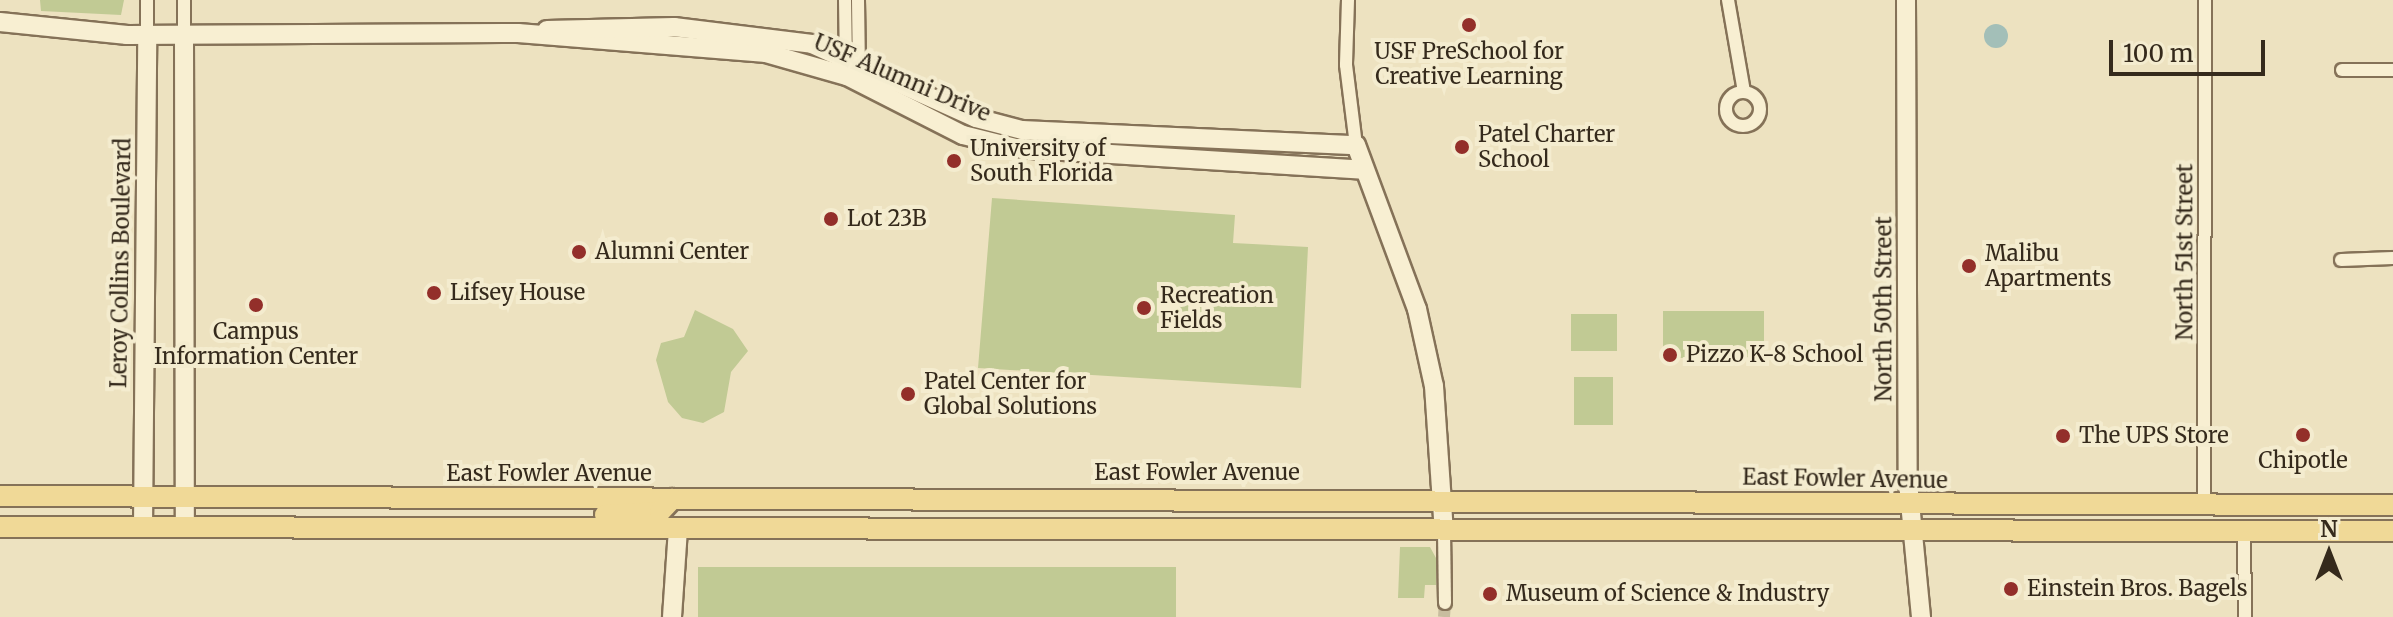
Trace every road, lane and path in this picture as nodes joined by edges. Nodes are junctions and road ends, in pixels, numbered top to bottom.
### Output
1 (147, 0) edge
2 (184, 0) edge
3 (845, 0) edge
4 (858, 0) edge
5 (1348, 0) edge
6 (1728, 0) edge
7 (1906, 0) edge
8 (2205, 0) edge
9 (0, 22) edge
10 (147, 35) junction
11 (184, 35) junction
12 (853, 69) junction
13 (2342, 70) dead end
14 (2393, 70) edge
15 (1744, 92) dead end
16 (1356, 145) junction
17 (1362, 170) junction
18 (2393, 258) edge
19 (2341, 260) dead end
20 (186, 495) junction
21 (0, 496) edge
22 (143, 496) junction
23 (1444, 498) junction
24 (672, 499) junction
25 (816, 503) junction
26 (1910, 504) junction
27 (2204, 505) junction
28 (2393, 505) edge
29 (2393, 513) edge
30 (0, 527) edge
31 (143, 527) junction
32 (185, 527) junction
33 (507, 528) junction
34 (678, 528) junction
35 (1444, 531) junction
36 (1917, 531) junction
37 (2019, 531) junction
38 (2393, 531) edge
39 (2244, 532) junction
40 (1445, 603) tunnel mouth
41 (672, 617) edge
42 (1921, 617) edge
43 (2245, 617) edge

1 - 10 street, Leroy Collins Boulevard
2 - 11 street
3 - 12 street
4 - 12 street
5 - 16 street
6 - 15 street
7 - 26 street, North 50th Street
8 - 27 street, North 51st Street
9 - 10 street, USF Alumni Drive
10 - 11 street, USF Alumni Drive
10 - 22 street, Leroy Collins Boulevard
11 - 12 street, USF Alumni Drive
11 - 20 street
12 - 16 street, USF Alumni Drive
12 - 17 street, USF Alumni Drive
13 - 14 street
16 - 17 street
17 - 23 street
18 - 19 street
20 - 22 main road, East Fowler Avenue
20 - 24 main road, East Fowler Avenue
20 - 32 street
21 - 22 main road, East Fowler Avenue
22 - 31 street, Leroy Collins Boulevard
23 - 25 main road, East Fowler Avenue
23 - 26 main road, East Fowler Avenue
23 - 35 street
24 - 25 main road, East Fowler Avenue
24 - 33 main road
25 - 34 main road
26 - 27 main road, East Fowler Avenue
26 - 36 street, North 50th Street
27 - 28 main road, East Fowler Avenue
27 - 37 main road
29 - 39 main road
30 - 31 main road
31 - 32 main road
32 - 33 main road
33 - 34 main road
34 - 35 main road
34 - 41 street
35 - 36 main road
35 - 40 street
36 - 37 main road
36 - 42 street, North 50th Street
37 - 39 main road
38 - 39 main road
39 - 43 street

